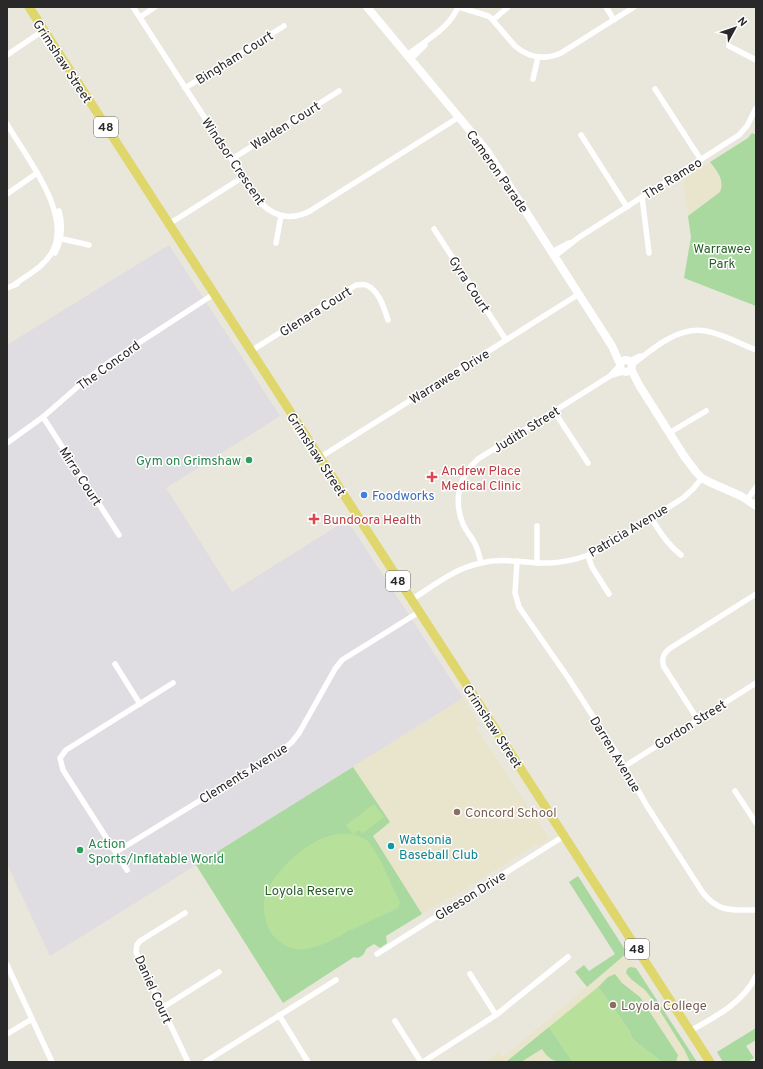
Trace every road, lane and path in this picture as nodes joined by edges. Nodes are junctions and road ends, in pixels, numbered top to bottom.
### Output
1 (29, 7) edge
2 (133, 7) edge
3 (155, 7) edge
4 (367, 7) edge
5 (458, 7) edge
6 (508, 7) edge
7 (606, 7) edge
8 (634, 7) edge
9 (140, 17) junction
10 (493, 20) junction
11 (614, 20) junction
12 (284, 26) dead end
13 (44, 30) junction
14 (729, 46) dead end
15 (7, 55) edge
16 (409, 57) junction
17 (538, 57) junction
18 (756, 60) edge
19 (533, 79) dead end
20 (185, 88) junction
21 (655, 89) dead end
22 (339, 91) dead end
23 (756, 108) edge
24 (459, 117) junction
25 (7, 124) edge
26 (582, 135) dead end
27 (232, 159) junction
28 (701, 160) junction
29 (37, 173) junction
30 (243, 177) junction
31 (7, 194) edge
32 (642, 197) junction
33 (627, 207) junction
34 (281, 216) junction
35 (169, 224) junction
36 (434, 229) dead end
37 (59, 239) junction
38 (276, 243) dead end
39 (89, 245) dead end
40 (554, 254) junction
41 (649, 254) dead end
42 (7, 288) edge
43 (214, 294) junction
44 (579, 294) junction
45 (388, 320) dead end
46 (506, 340) junction
47 (756, 350) edge
48 (251, 351) junction
49 (626, 366) junction
50 (554, 411) junction
51 (706, 411) dead end
52 (43, 417) junction
53 (670, 433) junction
54 (7, 443) edge
55 (319, 458) junction
56 (588, 463) dead end
57 (702, 478) junction
58 (756, 487) edge
59 (753, 502) edge
60 (651, 518) junction
61 (537, 526) dead end
62 (119, 535) dead end
63 (680, 554) dead end
64 (588, 556) junction
65 (517, 561) junction
66 (481, 562) junction
67 (538, 563) junction
68 (610, 594) dead end
69 (756, 594) edge
70 (411, 600) junction
71 (419, 612) junction
72 (115, 664) dead end
73 (173, 683) dead end
74 (756, 683) edge
75 (140, 704) junction
76 (698, 720) junction
77 (624, 766) junction
78 (735, 791) dead end
79 (756, 823) edge
80 (564, 836) junction
81 (116, 852) junction
82 (127, 870) dead end
83 (756, 910) edge
84 (185, 913) dead end
85 (377, 954) dead end
86 (568, 957) dead end
87 (7, 965) edge
88 (219, 972) dead end
89 (470, 974) dead end
90 (756, 976) edge
91 (336, 980) dead end
92 (162, 1008) junction
93 (279, 1015) junction
94 (496, 1015) junction
95 (32, 1019) junction
96 (395, 1020) dead end
97 (690, 1032) junction
98 (7, 1034) edge
99 (52, 1062) edge
100 (188, 1062) edge
101 (205, 1062) edge
102 (308, 1062) edge
103 (422, 1062) edge
104 (710, 1062) edge

1 - 13 main road, Grimshaw Street / 48
2 - 9 street, Windsor Crescent
3 - 9 street
4 - 16 street, Cameron Parade
5 - 10 street
5 - 16 street
6 - 10 street
7 - 11 street
8 - 11 street
9 - 20 street, Windsor Crescent
10 - 17 street
11 - 17 street
12 - 20 street, Bingham Court
13 - 15 street
13 - 35 main road, Grimshaw Street / 48
14 - 18 street
16 - 24 street, Cameron Parade
17 - 19 street
20 - 27 street, Windsor Crescent
21 - 28 street
22 - 27 street, Walden Court
23 - 28 street, The Rameo
24 - 34 street
24 - 40 street, Cameron Parade
25 - 29 street
26 - 33 street
27 - 30 street, Windsor Crescent
28 - 32 street, The Rameo
29 - 31 street
29 - 37 street
30 - 34 street, Windsor Crescent
30 - 35 street
32 - 33 street, The Rameo
32 - 41 street
33 - 40 street, The Rameo
34 - 38 street
35 - 43 main road, Grimshaw Street / 48
36 - 46 street, Gyra Court
37 - 39 street
37 - 42 street
40 - 44 street, Cameron Parade
43 - 48 main road, Grimshaw Street / 48
43 - 52 street, The Concord
44 - 46 street, Warrawee Drive
44 - 49 street, Cameron Parade
45 - 48 street, Glenara Court
46 - 55 street, Warrawee Drive
47 - 49 street, Judith Street
48 - 55 main road, Grimshaw Street / 48
49 - 50 street, Judith Street
49 - 53 street, Cameron Parade
50 - 56 street
50 - 66 street, Judith Street
51 - 53 street
52 - 54 street, The Concord
52 - 62 street, Mirra Court
53 - 57 street, Cameron Parade
55 - 70 main road, Grimshaw Street / 48
57 - 59 street, Cameron Parade
57 - 60 street, Patricia Avenue
58 - 59 street
60 - 63 street
60 - 64 street, Patricia Avenue
61 - 67 street
64 - 67 street, Patricia Avenue
64 - 68 street
65 - 66 street, Patricia Avenue
65 - 67 street, Patricia Avenue
65 - 77 street, Darren Avenue
66 - 70 street, Patricia Avenue
69 - 76 street
70 - 71 main road, Grimshaw Street / 48
71 - 80 main road, Grimshaw Street / 48
71 - 81 street, Clements Avenue
72 - 75 street
73 - 75 street
74 - 76 street, Gordon Street
75 - 81 street
76 - 77 street, Gordon Street
77 - 83 street, Darren Avenue
78 - 79 street
80 - 85 street, Gleeson Drive
80 - 97 main road, Grimshaw Street / 48
81 - 82 street
84 - 92 street, Daniel Court
86 - 94 street
87 - 95 street
88 - 92 street
89 - 94 street
90 - 97 street
91 - 93 street
92 - 100 street, Daniel Court
93 - 101 street
93 - 102 street
94 - 103 street
95 - 98 street
95 - 99 street
96 - 103 street
97 - 104 main road, Grimshaw Street / 48

